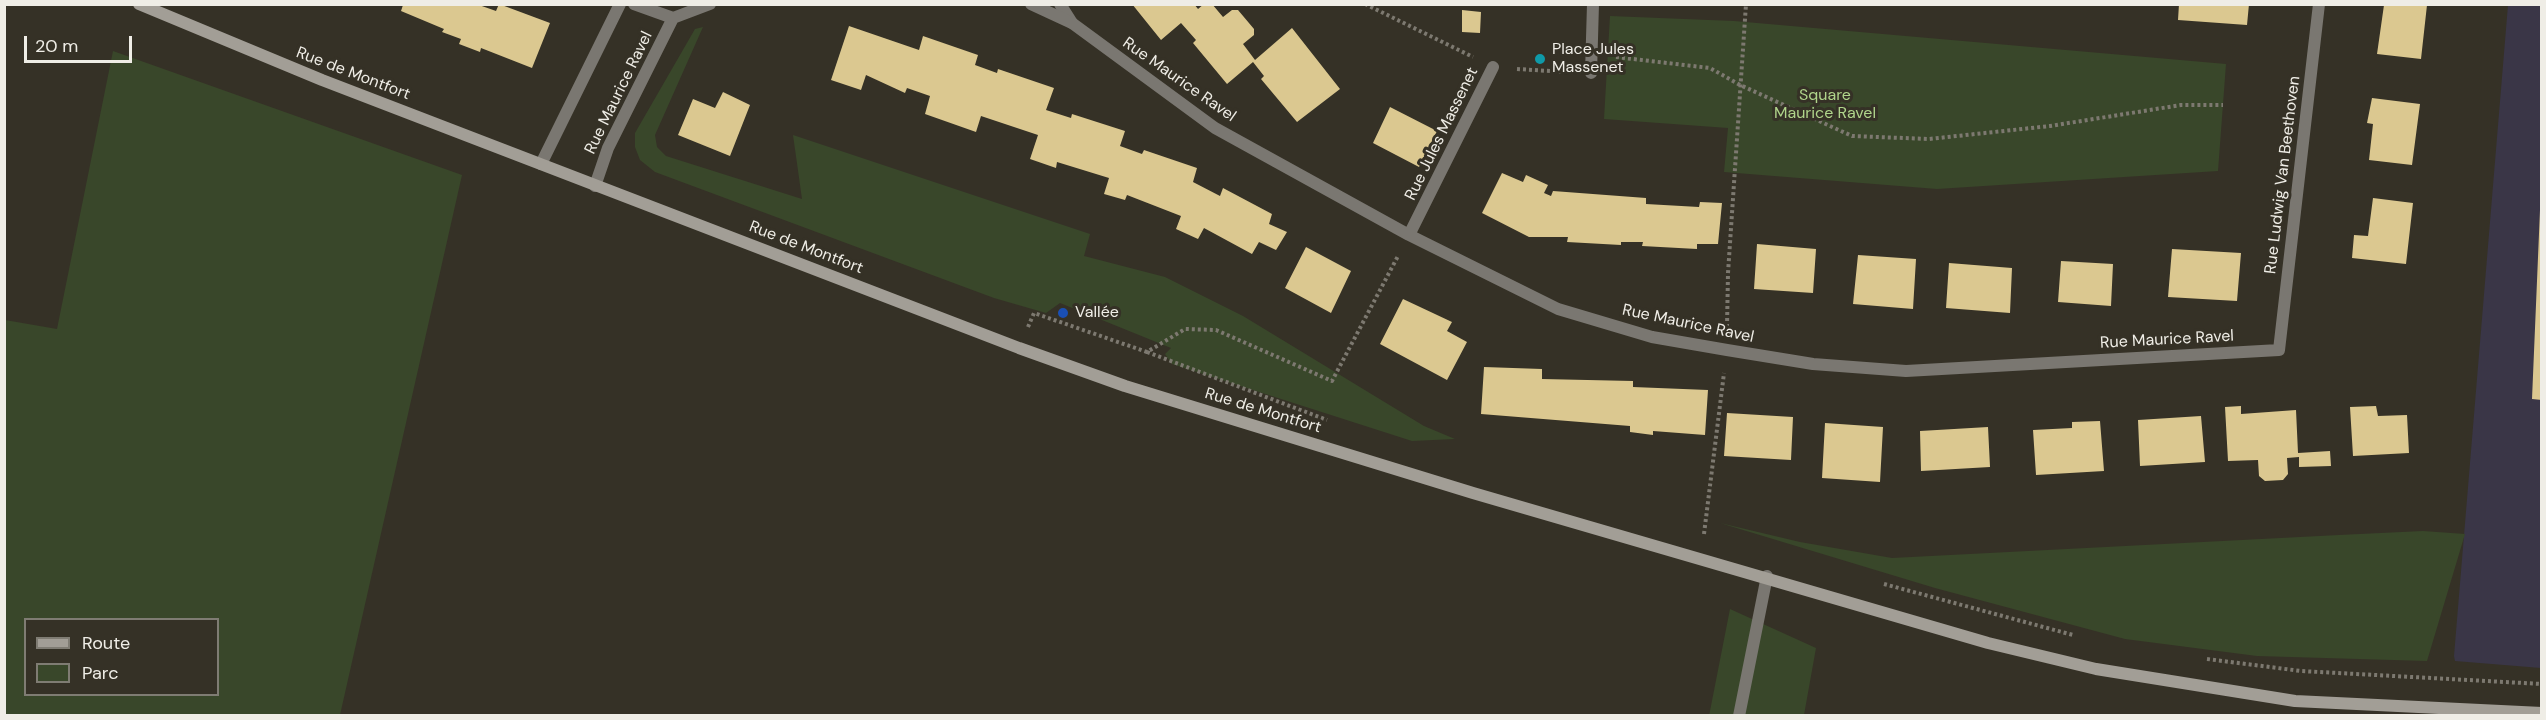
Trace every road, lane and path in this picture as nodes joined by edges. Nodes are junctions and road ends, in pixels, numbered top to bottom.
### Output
1 (138, 4) edge
2 (620, 4) edge
3 (634, 4) edge
4 (710, 4) edge
5 (1031, 4) edge
6 (1060, 4) edge
7 (1365, 4) edge
8 (1593, 4) edge
9 (1746, 4) edge
10 (2319, 4) edge
11 (674, 18) junction
12 (1072, 23) junction
13 (1592, 56) junction
14 (1493, 67) junction
15 (1591, 73) joint
16 (1740, 85) junction
17 (2223, 105) dead end
18 (541, 164) junction
19 (595, 186) junction
20 (1410, 235) junction
21 (1020, 348) junction
22 (1727, 350) junction
23 (2279, 350) joint
24 (1147, 352) junction
25 (1338, 424) dead end
26 (1692, 531) dead end
27 (1704, 534) junction
28 (1715, 537) dead end
29 (1767, 576) junction
30 (1883, 584) dead end
31 (2076, 636) dead end
32 (2200, 658) dead end
33 (2541, 684) edge
34 (2541, 713) edge
35 (1739, 716) edge

1 - 18 main road, Rue de Montfort
2 - 18 street
3 - 11 street
4 - 11 street
5 - 12 street, Rue Maurice Ravel
6 - 12 street
7 - 14 path
8 - 13 street
9 - 16 path
10 - 23 street, Rue Ludwig Van Beethoven
11 - 19 street, Rue Maurice Ravel
12 - 20 street, Rue Maurice Ravel
13 - 15 street
13 - 16 path
14 - 15 path, Rue Jules Massenet
14 - 20 street, Rue Jules Massenet
16 - 17 path
16 - 22 path
18 - 19 main road, Rue de Montfort
19 - 21 main road, Rue de Montfort
20 - 22 street, Rue Maurice Ravel
20 - 24 path
21 - 24 path
21 - 29 main road, Rue de Montfort
22 - 23 street, Rue Maurice Ravel
22 - 27 path
24 - 25 path
26 - 27 path
27 - 28 path
29 - 34 main road, Rue de Montfort
29 - 35 street
30 - 31 path
32 - 33 path

